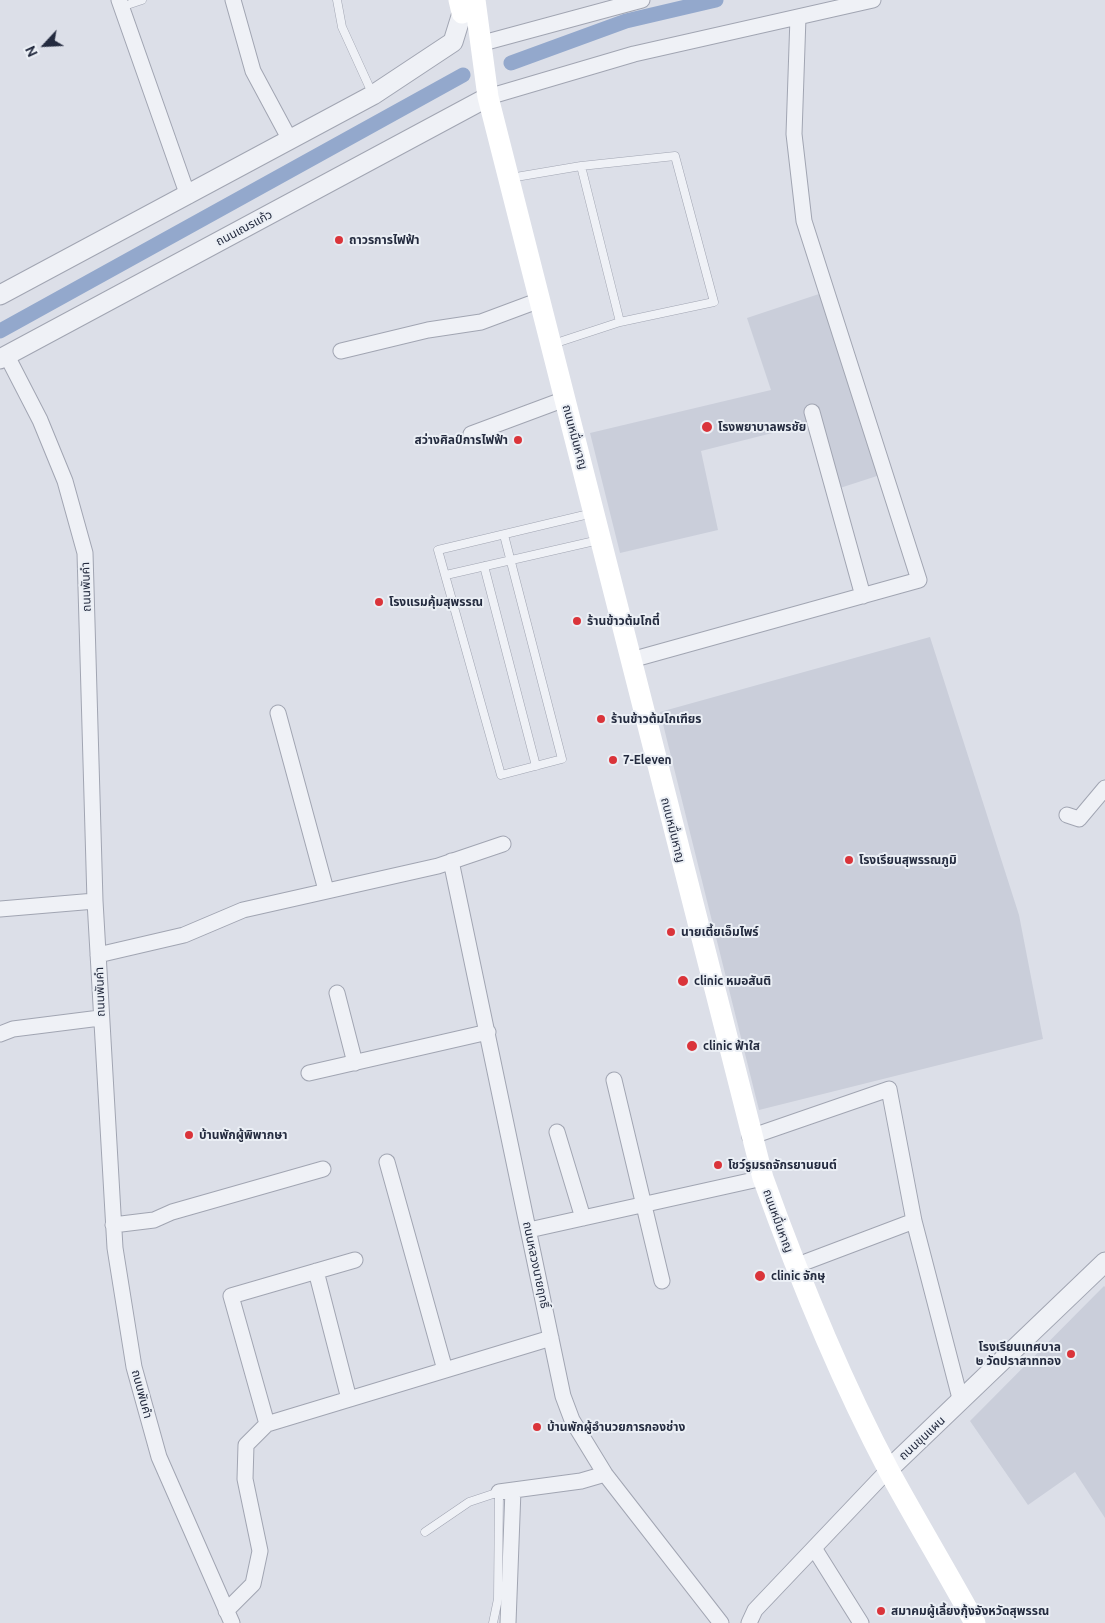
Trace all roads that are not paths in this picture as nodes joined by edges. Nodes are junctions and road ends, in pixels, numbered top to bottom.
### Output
1 (142, 0) edge
2 (233, 0) edge
3 (337, 0) edge
4 (642, 0) edge
5 (873, 0) edge
6 (622, 2) edge
7 (120, 3) edge
8 (466, 4) edge
9 (798, 17) junction
10 (482, 43) junction
11 (373, 95) junction
12 (488, 97) junction
13 (290, 140) junction
14 (581, 166) junction
15 (510, 178) junction
16 (188, 196) junction
17 (0, 295) edge
18 (540, 300) junction
19 (620, 322) junction
20 (551, 345) junction
21 (341, 351) dead end
22 (2, 352) edge
23 (565, 399) junction
24 (812, 412) dead end
25 (471, 434) dead end
26 (595, 513) junction
27 (504, 535) junction
28 (601, 540) junction
29 (510, 560) junction
30 (484, 566) junction
31 (446, 575) junction
32 (863, 596) junction
33 (631, 660) junction
34 (278, 713) dead end
35 (536, 766) junction
36 (1105, 788) edge
37 (1067, 815) dead end
38 (503, 844) dead end
39 (452, 862) junction
40 (326, 890) junction
41 (95, 901) junction
42 (0, 909) edge
43 (98, 955) junction
44 (337, 993) dead end
45 (100, 1018) junction
46 (488, 1032) junction
47 (0, 1034) edge
48 (355, 1063) junction
49 (309, 1073) dead end
50 (614, 1080) dead end
51 (557, 1132) dead end
52 (750, 1136) junction
53 (387, 1162) dead end
54 (324, 1169) dead end
55 (763, 1178) junction
56 (645, 1203) junction
57 (583, 1218) junction
58 (914, 1220) junction
59 (113, 1225) junction
60 (529, 1230) junction
61 (355, 1260) dead end
62 (1104, 1264) edge
63 (795, 1266) junction
64 (316, 1271) junction
65 (662, 1281) dead end
66 (551, 1338) junction
67 (445, 1370) junction
68 (349, 1399) junction
69 (961, 1402) junction
70 (267, 1424) junction
71 (889, 1470) junction
72 (605, 1474) junction
73 (506, 1491) junction
74 (425, 1532) dead end
75 (814, 1548) junction
76 (229, 1617) edge
77 (493, 1623) edge
78 (508, 1623) edge
79 (721, 1623) edge
80 (749, 1623) edge
81 (861, 1623) edge
82 (975, 1623) edge

1 - 7 lane
2 - 13 street
3 - 11 lane
4 - 6 street
5 - 9 street
6 - 10 street
7 - 16 street
8 - 10 main road, ถนนหมื่นหาญ
8 - 11 street
9 - 12 street
9 - 32 street
10 - 12 main road, ถนนหมื่นหาญ
11 - 13 street
12 - 15 main road, ถนนหมื่นหาญ
12 - 22 street, ถนนเณรแก้ว
13 - 16 street
14 - 15 lane
14 - 19 lane
14 - 19 lane
15 - 18 main road, ถนนหมื่นหาญ
16 - 17 street
18 - 20 main road, ถนนหมื่นหาญ
18 - 21 street
19 - 20 lane
20 - 23 main road, ถนนหมื่นหาญ
22 - 41 street, ถนนพันคำ
23 - 25 street
23 - 26 main road, ถนนหมื่นหาญ
24 - 32 street
26 - 27 lane
26 - 28 main road, ถนนหมื่นหาญ
27 - 29 lane
27 - 31 lane
28 - 29 lane
28 - 33 main road, ถนนหมื่นหาญ
29 - 30 lane
29 - 35 lane
30 - 31 lane
30 - 35 lane
31 - 35 lane
32 - 33 street
33 - 52 main road, ถนนหมื่นหาญ
34 - 40 street
36 - 37 street
38 - 39 street
39 - 40 street
39 - 46 street, ถนนหลวงนายฤทธิ์
40 - 43 street
41 - 42 street
41 - 43 street, ถนนพันคำ
43 - 45 street, ถนนพันคำ
44 - 48 street
45 - 47 street
45 - 59 street, ถนนพันคำ
46 - 48 street
46 - 60 street, ถนนหลวงนายฤทธิ์
48 - 49 street
50 - 56 street
51 - 57 street
52 - 55 main road, ถนนหมื่นหาญ
52 - 58 street
53 - 67 street
54 - 59 street
55 - 56 street
55 - 63 main road, ถนนหมื่นหาญ
56 - 57 street
56 - 65 street
57 - 60 street
58 - 63 street
58 - 69 street
59 - 76 street, ถนนพันคำ
60 - 66 street, ถนนหลวงนายฤทธิ์
61 - 64 street
62 - 69 street, ถนนขุนแผน
63 - 71 main road, ถนนหมื่นหาญ
64 - 68 street
64 - 70 street
66 - 67 street
66 - 72 street, ถนนหลวงนายฤทธิ์
67 - 68 street
68 - 70 street
69 - 71 street, ถนนขุนแผน
70 - 76 street
71 - 75 street, ถนนขุนแผน
71 - 82 main road, ถนนหมื่นหาญ
72 - 73 street
72 - 79 street, ถนนหลวงนายฤทธิ์
73 - 74 lane
73 - 77 lane
73 - 78 street
75 - 80 street, ถนนขุนแผน
75 - 81 street

